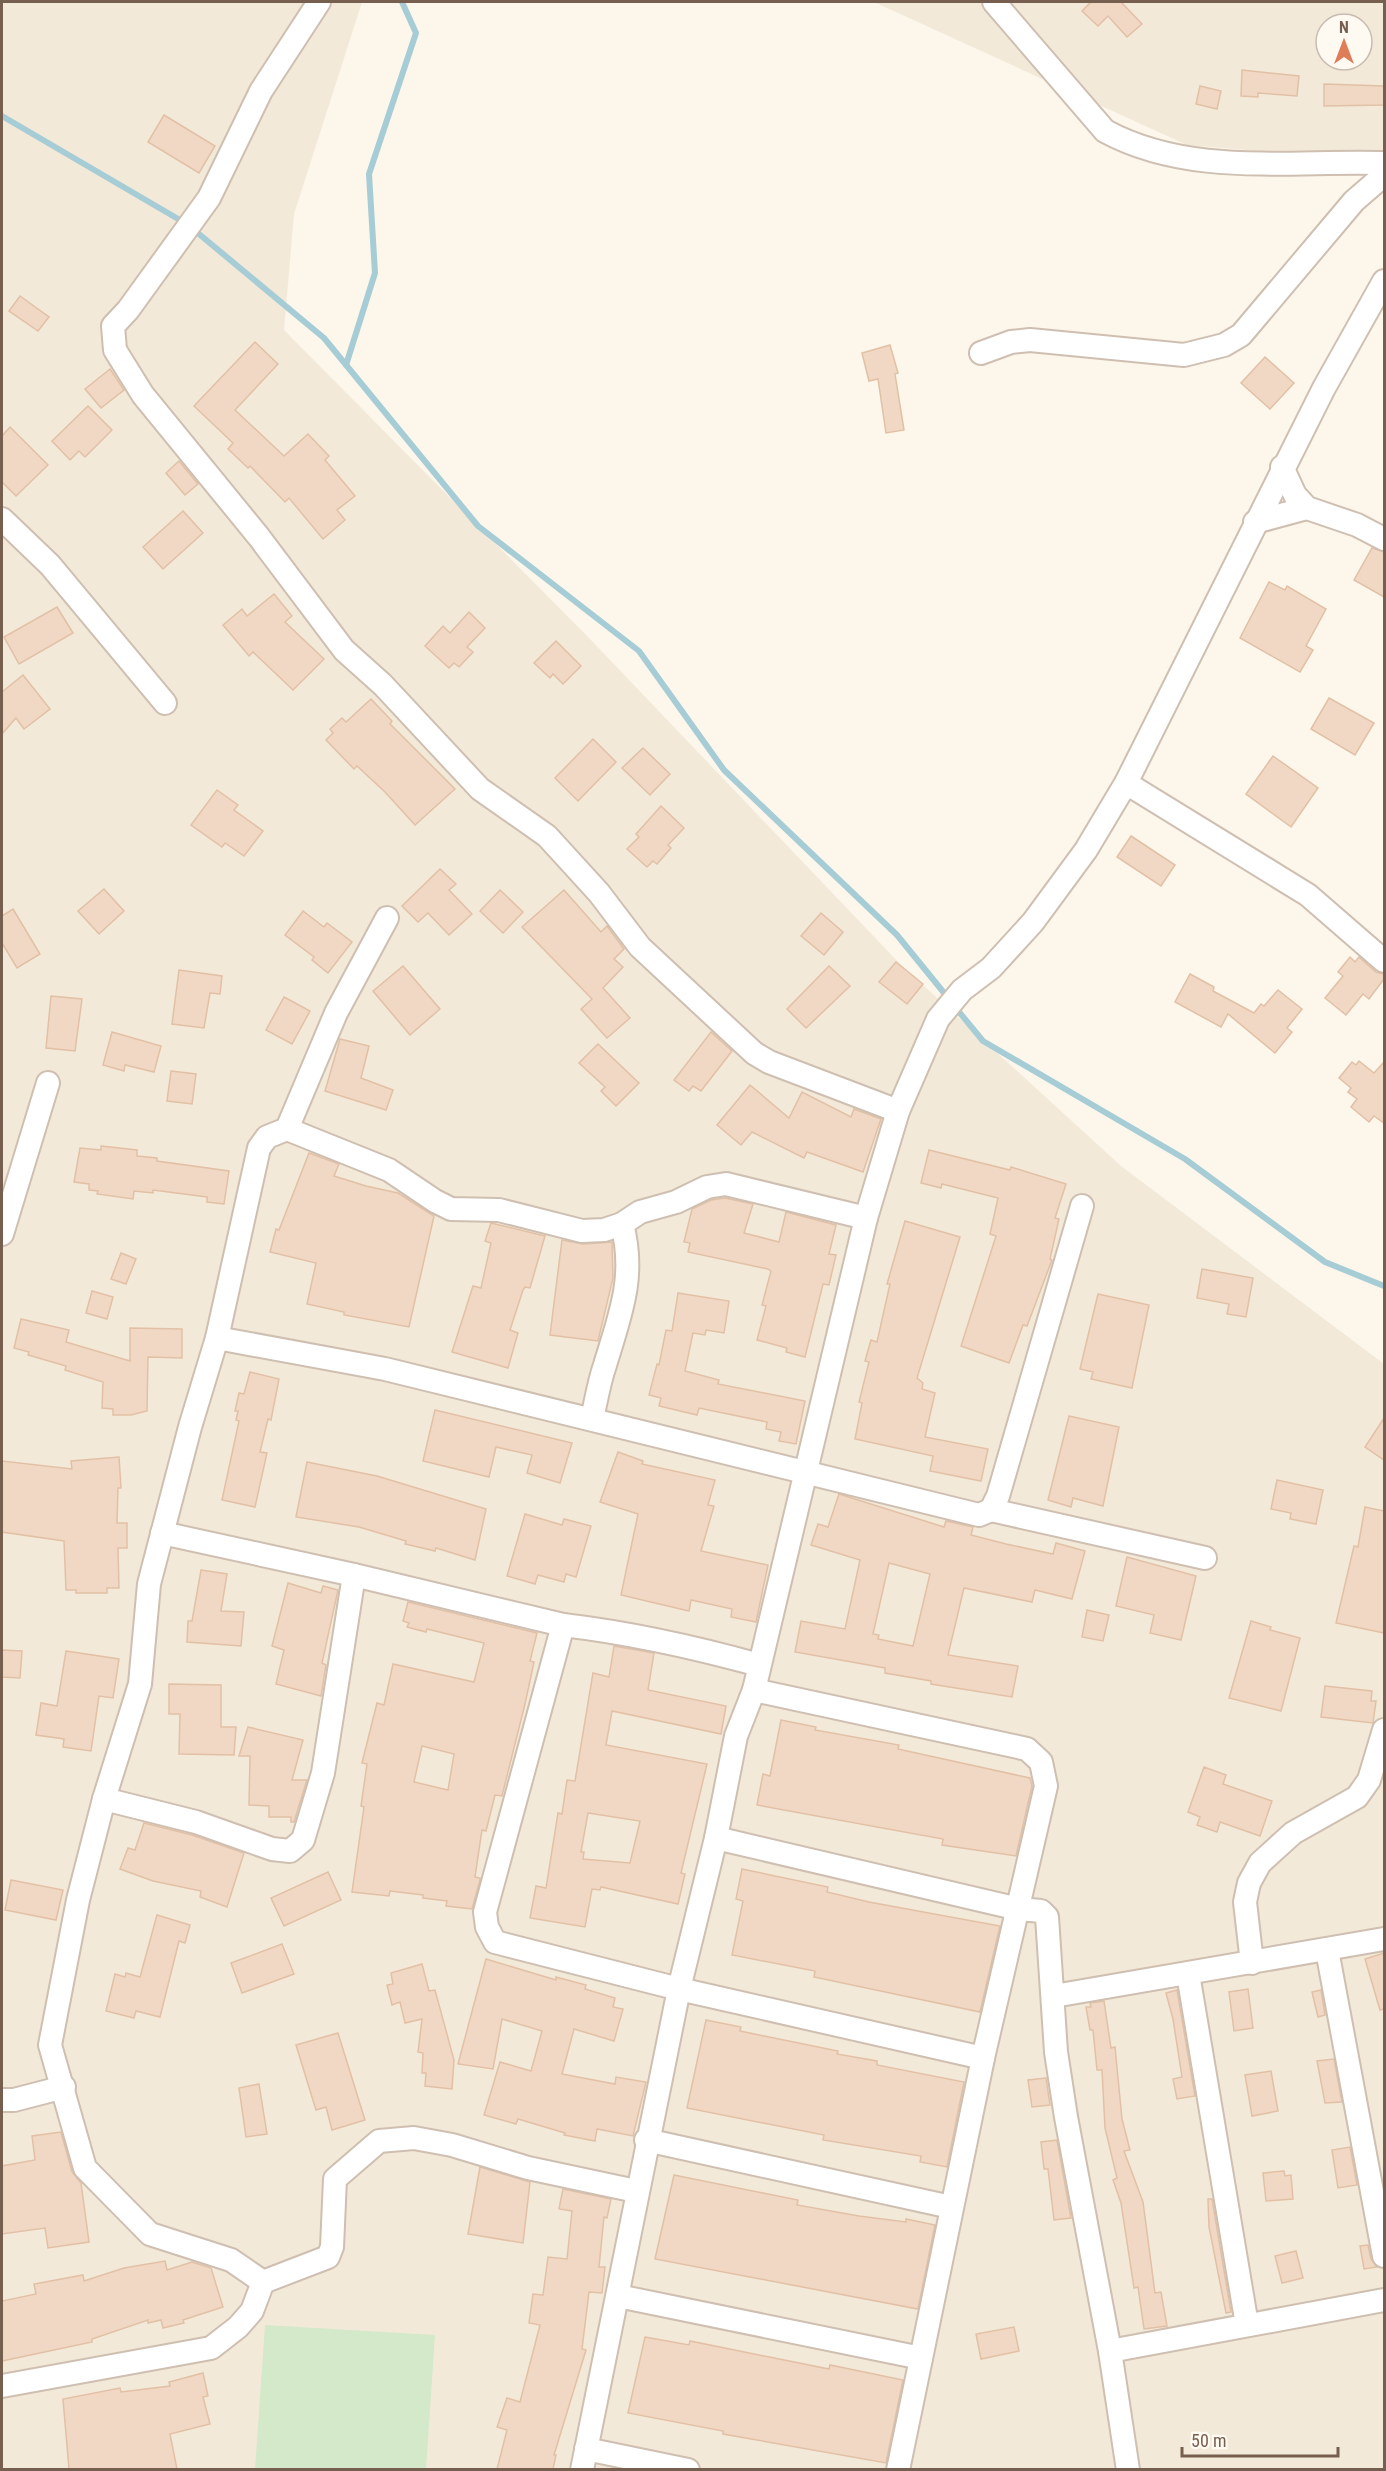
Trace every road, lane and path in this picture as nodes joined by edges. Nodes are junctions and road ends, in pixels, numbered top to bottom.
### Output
1 (320, 2) edge
2 (994, 2) edge
3 (1384, 163) edge
4 (1384, 175) edge
5 (1384, 281) edge
6 (981, 353) dead end
7 (1282, 467) junction
8 (1307, 508) junction
9 (2, 519) edge
10 (1255, 522) junction
11 (1384, 539) edge
12 (165, 703) dead end
13 (1126, 783) junction
14 (387, 918) dead end
15 (1384, 961) edge
16 (48, 1083) dead end
17 (898, 1111) junction
18 (287, 1129) junction
19 (1082, 1206) dead end
20 (866, 1218) junction
21 (622, 1224) junction
22 (2, 1234) edge
23 (217, 1338) junction
24 (592, 1419) junction
25 (804, 1474) junction
26 (991, 1510) junction
27 (162, 1533) junction
28 (1205, 1558) dead end
29 (354, 1575) junction
30 (563, 1625) junction
31 (759, 1665) junction
32 (754, 1690) junction
33 (1384, 1730) edge
34 (104, 1799) junction
35 (716, 1838) junction
36 (1019, 1909) junction
37 (1384, 1939) edge
38 (1327, 1950) junction
39 (1252, 1963) junction
40 (1188, 1974) junction
41 (679, 1989) junction
42 (1054, 1996) junction
43 (983, 2058) junction
44 (64, 2087) junction
45 (2, 2100) edge
46 (646, 2140) junction
47 (636, 2191) junction
48 (951, 2207) junction
49 (1384, 2256) edge
50 (263, 2282) junction
51 (618, 2296) junction
52 (1384, 2300) edge
53 (1247, 2325) junction
54 (1110, 2351) junction
55 (921, 2358) junction
56 (2, 2386) edge
57 (584, 2459) edge
58 (688, 2469) edge
59 (897, 2469) edge
60 (1128, 2469) edge

1 - 17 street
2 - 3 street
4 - 6 street
5 - 7 street
7 - 8 street
7 - 10 street
8 - 10 street
8 - 11 street
9 - 12 street
10 - 13 street
13 - 15 street
13 - 17 street
14 - 18 street
16 - 22 street
17 - 20 street
18 - 21 street
18 - 23 street
19 - 26 street
20 - 21 street
20 - 25 street
21 - 24 street
23 - 24 street
23 - 27 street
24 - 25 street
25 - 26 street
25 - 31 street
26 - 28 street
27 - 29 street
27 - 34 street
29 - 30 street
29 - 34 street
30 - 31 street
30 - 41 street
31 - 32 street
32 - 35 street
32 - 36 street
33 - 39 street
34 - 44 street
35 - 36 street
35 - 41 street
36 - 42 street
36 - 43 street
37 - 38 street
38 - 39 street
38 - 49 street
39 - 40 street
40 - 42 street
40 - 53 street
41 - 43 street
41 - 46 street
42 - 54 street
43 - 48 street
44 - 45 street
44 - 50 street
46 - 47 street
46 - 48 street
47 - 50 street
47 - 51 street
48 - 55 street
50 - 56 street
51 - 55 street
51 - 57 street
52 - 53 street
53 - 54 street
54 - 60 street
55 - 59 street
57 - 58 street

